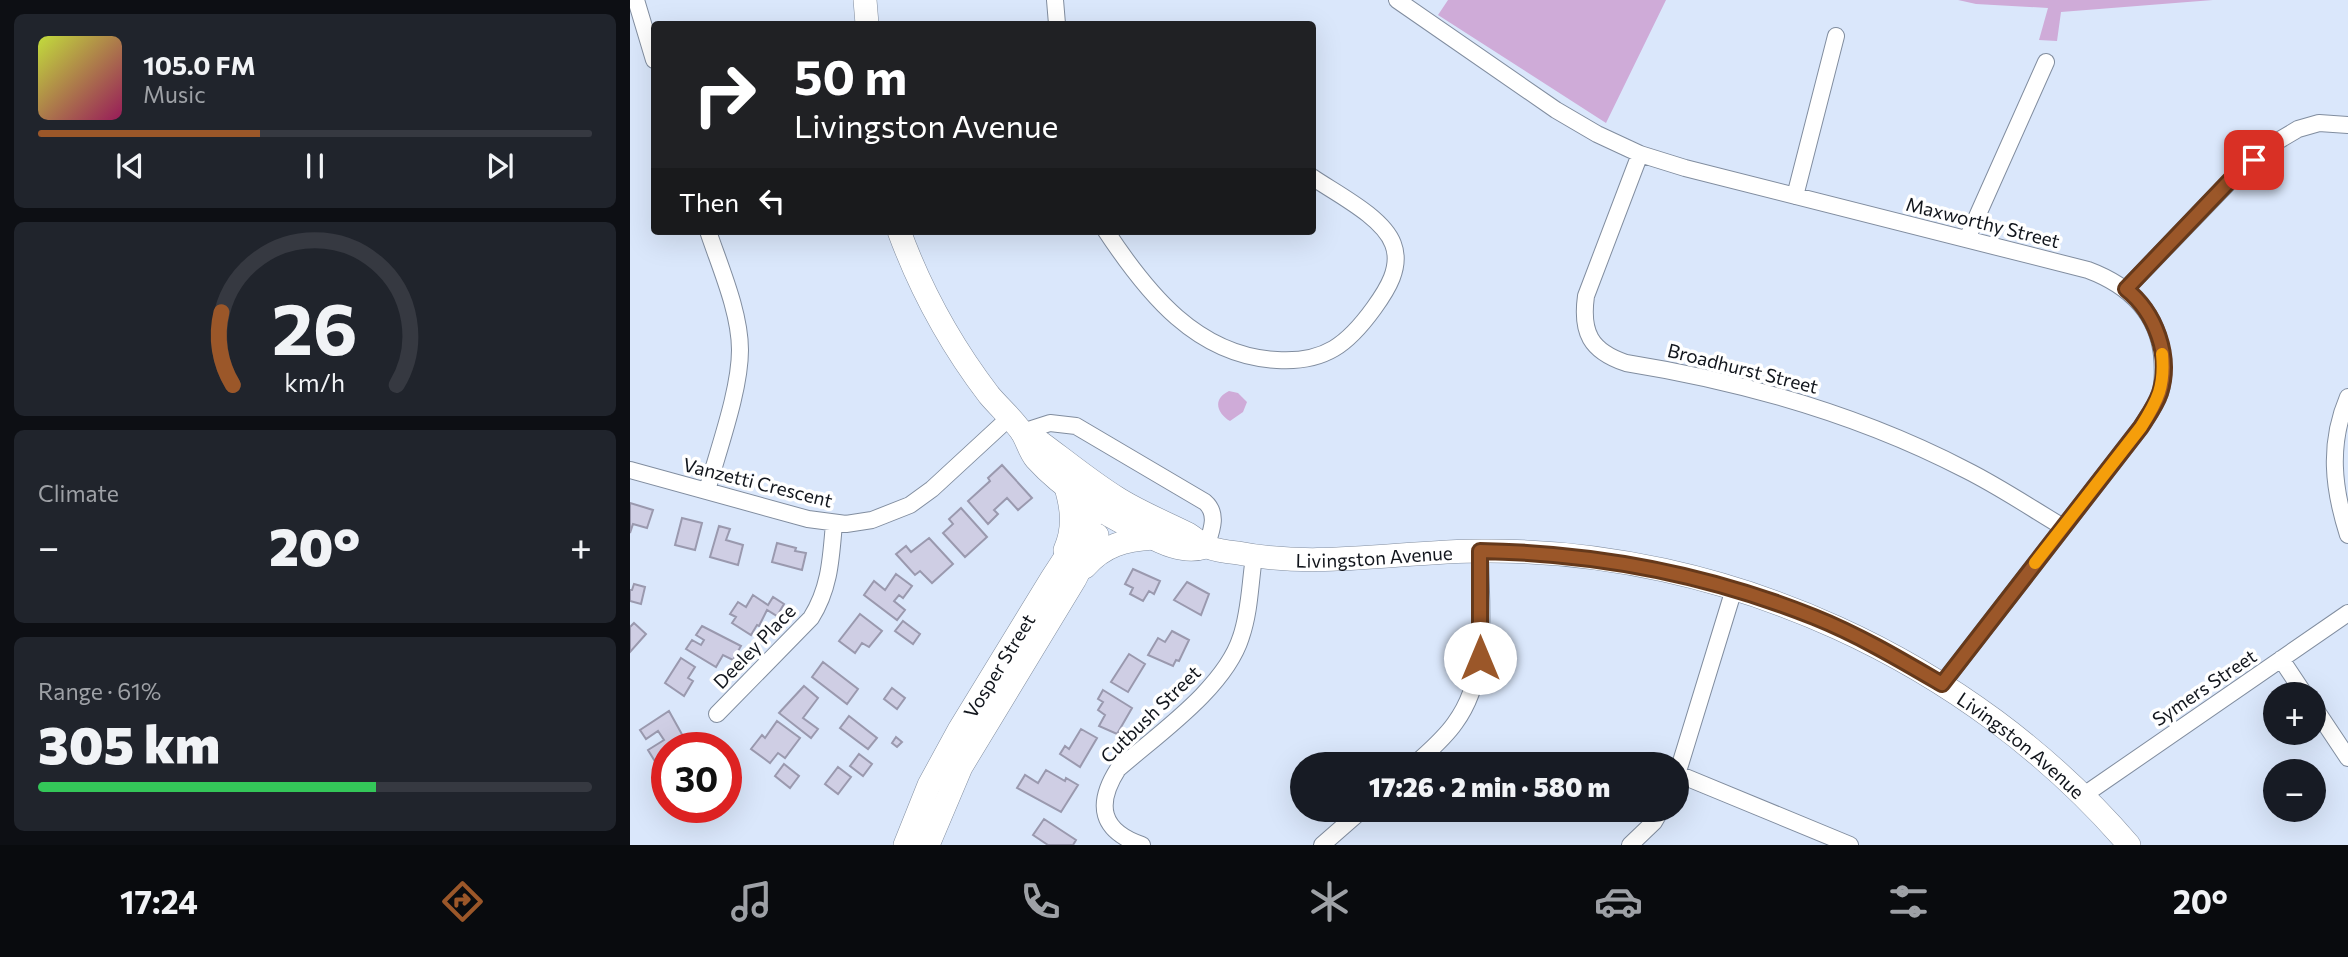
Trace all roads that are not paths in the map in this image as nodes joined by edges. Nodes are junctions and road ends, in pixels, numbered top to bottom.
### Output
1 (636, 0) edge
2 (865, 0) edge
3 (1055, 0) edge
4 (1397, 0) edge
5 (867, 21) edge
6 (1057, 21) edge
7 (1836, 36) dead end
8 (651, 50) edge
9 (2046, 62) dead end
10 (2348, 125) edge
11 (1640, 154) junction
12 (1316, 180) edge
13 (1795, 196) junction
14 (709, 235) edge
15 (900, 235) edge
16 (1109, 235) edge
17 (1966, 239) junction
18 (2126, 289) junction
19 (2348, 397) edge
20 (1016, 425) junction
21 (630, 470) edge
22 (1065, 484) junction
23 (707, 491) junction
24 (1109, 504) junction
25 (834, 523) junction
26 (2063, 527) junction
27 (2348, 536) edge
28 (1153, 538) junction
29 (1206, 547) junction
30 (1480, 551) junction
31 (1254, 557) junction
32 (1063, 579) junction
33 (1734, 589) junction
34 (2348, 613) edge
35 (2281, 659) junction
36 (2296, 682) edge
37 (1942, 684) junction
38 (717, 714) dead end
39 (2326, 725) edge
40 (1427, 752) edge
41 (1684, 752) edge
42 (2348, 758) edge
43 (1689, 781) edge
44 (2084, 795) junction
45 (1348, 822) edge
46 (1654, 822) edge
47 (905, 845) edge
48 (928, 845) edge
49 (1142, 845) edge
50 (1322, 845) edge
51 (1630, 845) edge
52 (1850, 845) edge
53 (2129, 845) edge

1 - 8 street
2 - 5 street
3 - 6 street
4 - 11 street, Maxworthy Street
7 - 13 street
9 - 17 street
10 - 18 street
11 - 13 street, Maxworthy Street
11 - 26 street, Broadhurst Street
12 - 16 street
13 - 17 street, Maxworthy Street
14 - 23 street
15 - 20 street, Livingston Avenue
17 - 18 street, Maxworthy Street
18 - 26 street, Maxworthy Street
19 - 27 street
20 - 22 street, Livingston Avenue
20 - 24 street, Livingston Avenue
20 - 25 street, Vanzetti Crescent
20 - 29 street
21 - 23 street, Vanzetti Crescent
22 - 24 street, Livingston Avenue
22 - 32 street
23 - 25 street, Vanzetti Crescent
24 - 28 street, Livingston Avenue
24 - 29 street, Livingston Avenue
24 - 32 street, Vosper Street
25 - 38 street, Deeley Place
26 - 37 street, Maxworthy Street
28 - 29 street, Livingston Avenue
28 - 32 street
29 - 31 street, Livingston Avenue
30 - 31 street, Livingston Avenue
30 - 33 street, Livingston Avenue
30 - 40 street
31 - 49 street, Cutbush Street
32 - 47 street, Vosper Street
32 - 48 street, Vosper Street
33 - 37 street, Livingston Avenue
33 - 41 street
34 - 35 street, Symers Street
35 - 36 street
35 - 44 street, Symers Street
37 - 44 street, Livingston Avenue
39 - 42 street
43 - 52 street
44 - 53 street, Livingston Avenue
45 - 50 street
46 - 51 street

